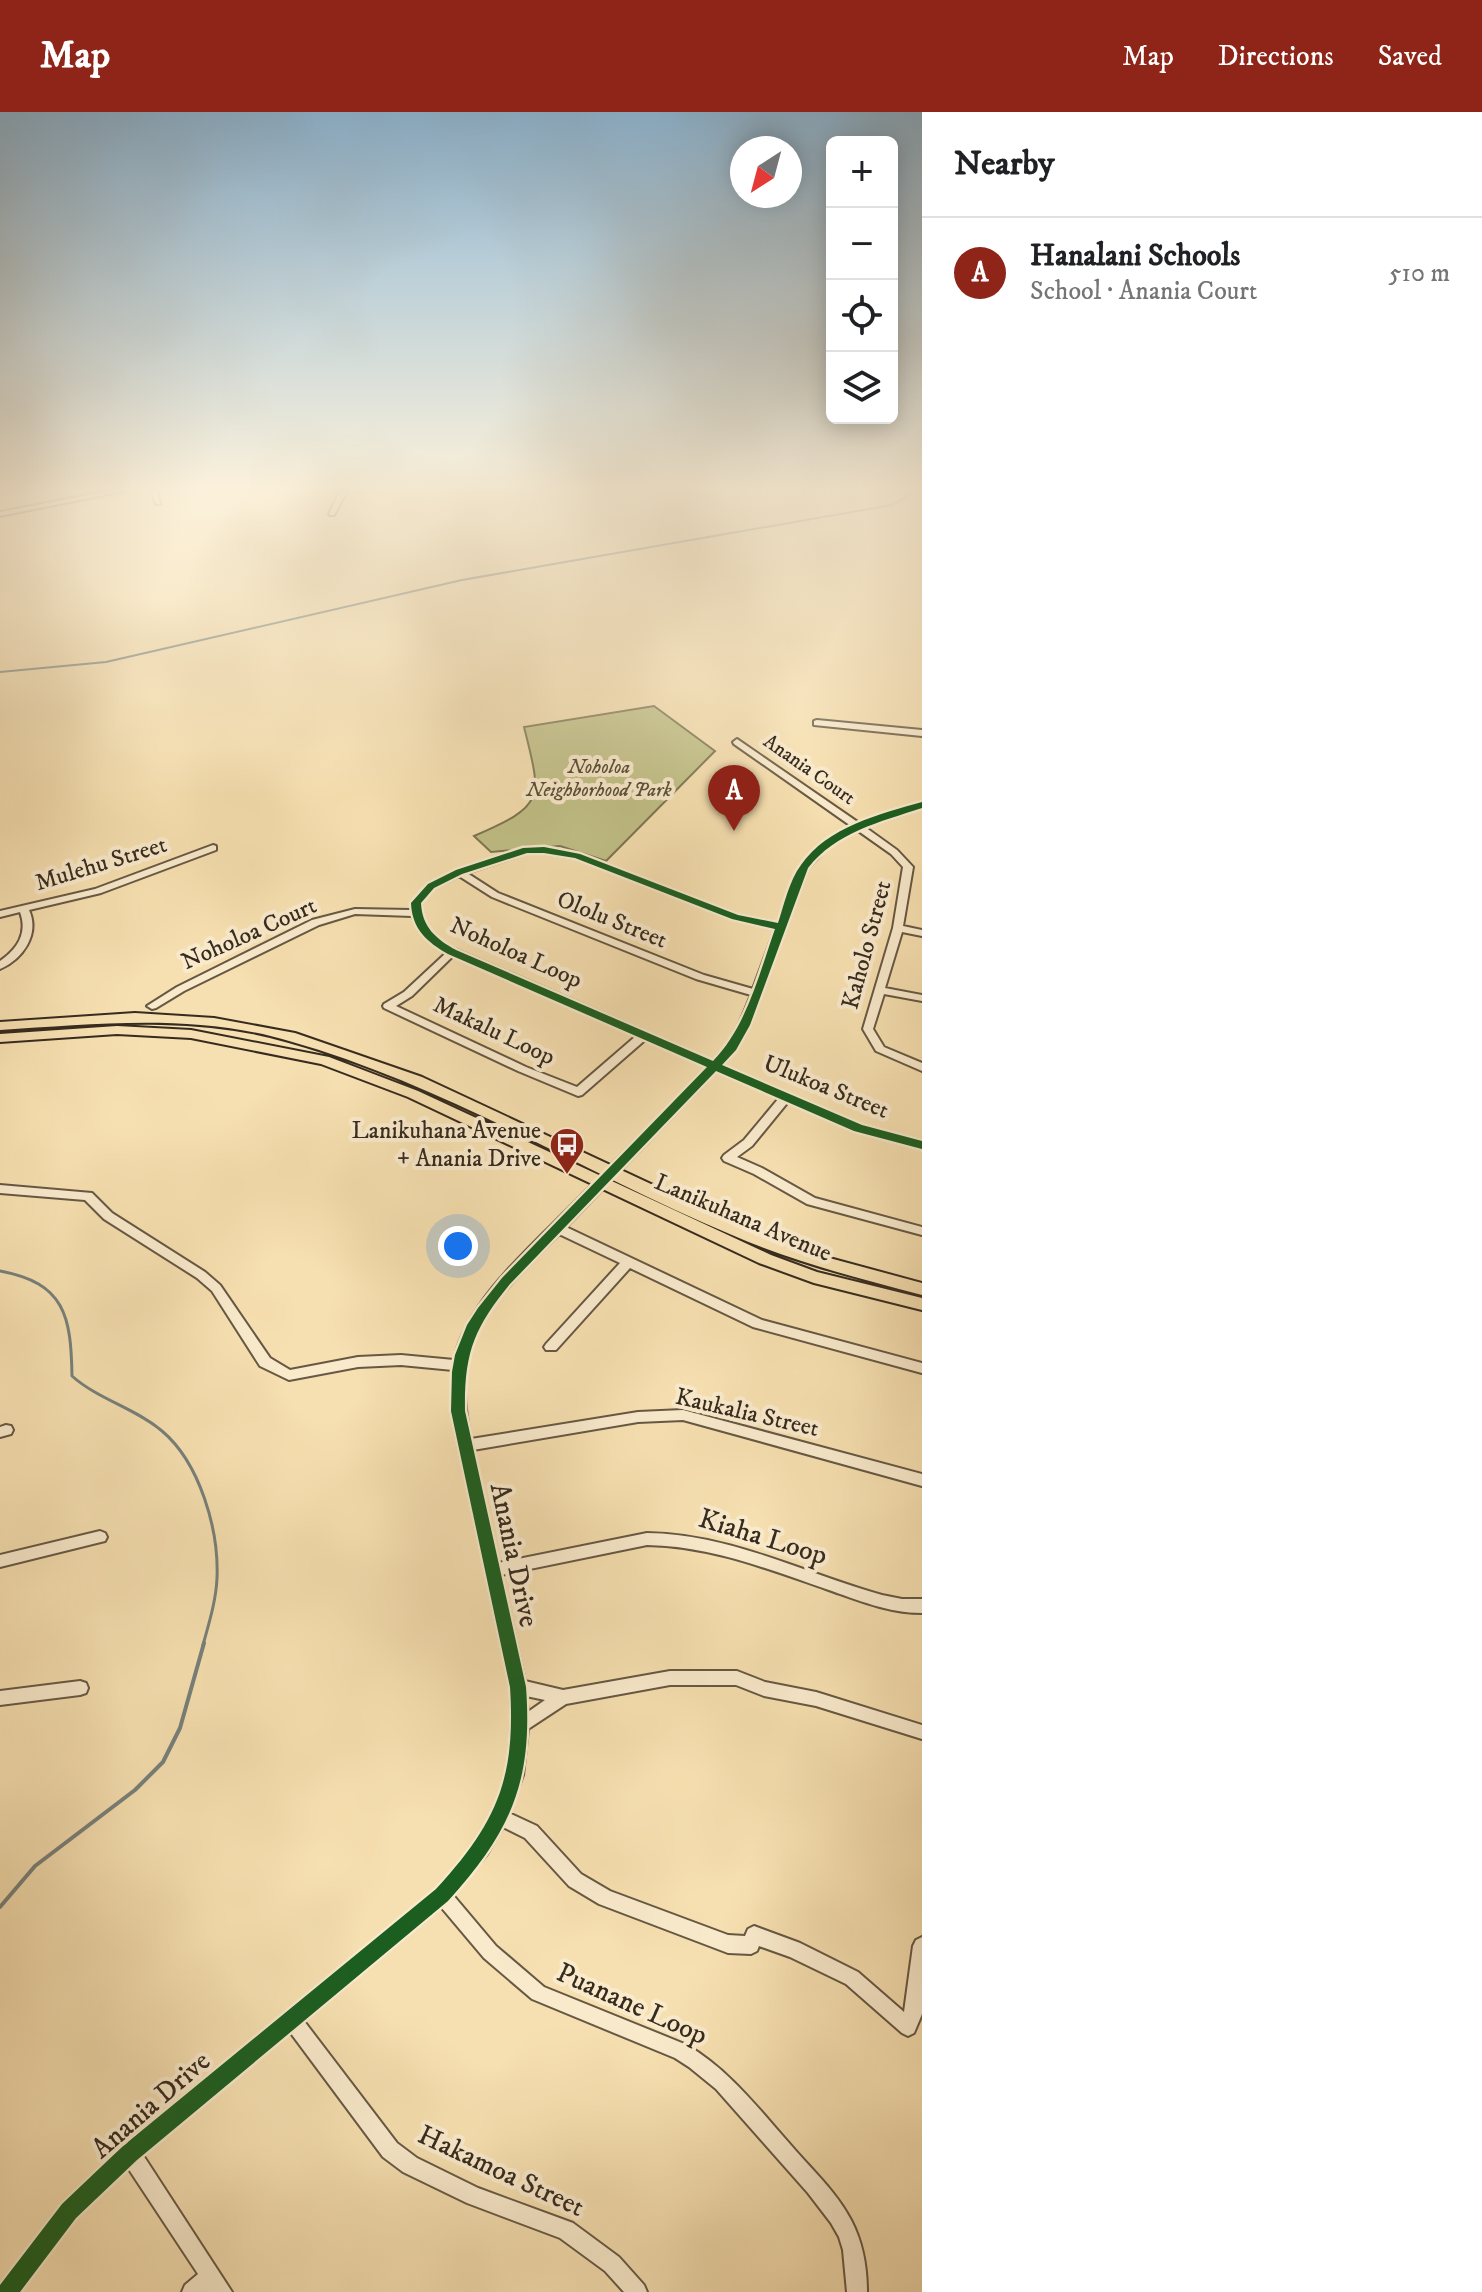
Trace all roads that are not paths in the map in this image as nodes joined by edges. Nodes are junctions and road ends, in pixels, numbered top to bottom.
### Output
1 (817, 723) dead end
2 (922, 733) edge
3 (737, 742) dead end
4 (922, 805) edge
5 (859, 828) junction
6 (213, 848) dead end
7 (459, 872) junction
8 (24, 909) junction
9 (415, 913) junction
10 (0, 914) edge
11 (780, 927) junction
12 (898, 928) junction
13 (922, 933) edge
14 (452, 952) junction
15 (0, 966) edge
16 (881, 990) junction
17 (757, 993) junction
18 (922, 998) edge
19 (152, 1006) dead end
20 (0, 1026) edge
21 (645, 1034) junction
22 (0, 1038) edge
23 (715, 1065) junction
24 (922, 1067) edge
25 (786, 1097) junction
26 (922, 1145) edge
27 (613, 1170) junction
28 (600, 1183) junction
29 (0, 1189) edge
30 (559, 1229) junction
31 (922, 1231) edge
32 (628, 1263) junction
33 (922, 1289) edge
34 (922, 1304) edge
35 (551, 1347) dead end
36 (460, 1366) junction
37 (922, 1368) edge
38 (465, 1446) junction
39 (922, 1480) edge
40 (100, 1537) dead end
41 (0, 1561) edge
42 (493, 1570) junction
43 (922, 1606) edge
44 (518, 1687) junction
45 (80, 1688) dead end
46 (563, 1697) junction
47 (0, 1698) edge
48 (522, 1724) junction
49 (922, 1732) edge
50 (501, 1817) junction
51 (442, 1895) junction
52 (922, 1946) edge
53 (291, 2019) junction
54 (130, 2153) junction
55 (217, 2284) edge
56 (7, 2292) edge
57 (192, 2292) edge
58 (637, 2292) edge
59 (857, 2292) edge

1 - 2 street
3 - 5 street, Anania Court
4 - 5 street, Anania Drive
5 - 11 street, Anania Drive
5 - 12 street, Kaholo Street
6 - 8 street, Mulehu Street
7 - 9 street, Noholoa Loop
7 - 11 street, Noholoa Loop
7 - 17 street, Ololu Street
8 - 10 street, Mulehu Street
8 - 15 street
9 - 14 street, Noholoa Loop
9 - 19 street, Noholoa Court
11 - 17 street, Anania Drive
12 - 13 street
12 - 16 street, Kaholo Street
14 - 21 street, Noholoa Loop
14 - 21 street, Makalu Loop
16 - 18 street
16 - 24 street, Kaholo Street
17 - 23 street, Anania Drive
20 - 27 main road, Lanikuhana Avenue
21 - 23 street, Noholoa Loop
22 - 28 main road, Lanikuhana Avenue
23 - 25 street, Ulukoa Street
23 - 27 street, Anania Drive
25 - 26 street, Ulukoa Street
25 - 31 street
27 - 28 street, Anania Drive
27 - 33 main road, Lanikuhana Avenue
28 - 30 street, Anania Drive
28 - 34 main road, Lanikuhana Avenue
29 - 36 street
30 - 32 street
30 - 36 street, Anania Drive
32 - 35 street
32 - 37 street
36 - 38 street, Anania Drive
38 - 39 street, Kaukalia Street
38 - 42 street, Anania Drive
40 - 41 street
42 - 43 street, Kiaha Loop
42 - 44 street, Anania Drive
44 - 46 street
44 - 48 street, Anania Drive
45 - 47 street
46 - 48 street
46 - 49 street
48 - 50 street, Anania Drive
50 - 51 street, Anania Drive
50 - 52 street
51 - 53 street, Anania Drive
51 - 59 street, Puanane Loop
53 - 54 street, Anania Drive
53 - 58 street, Hakamoa Street
54 - 55 street
54 - 56 street, Anania Drive
55 - 57 street

